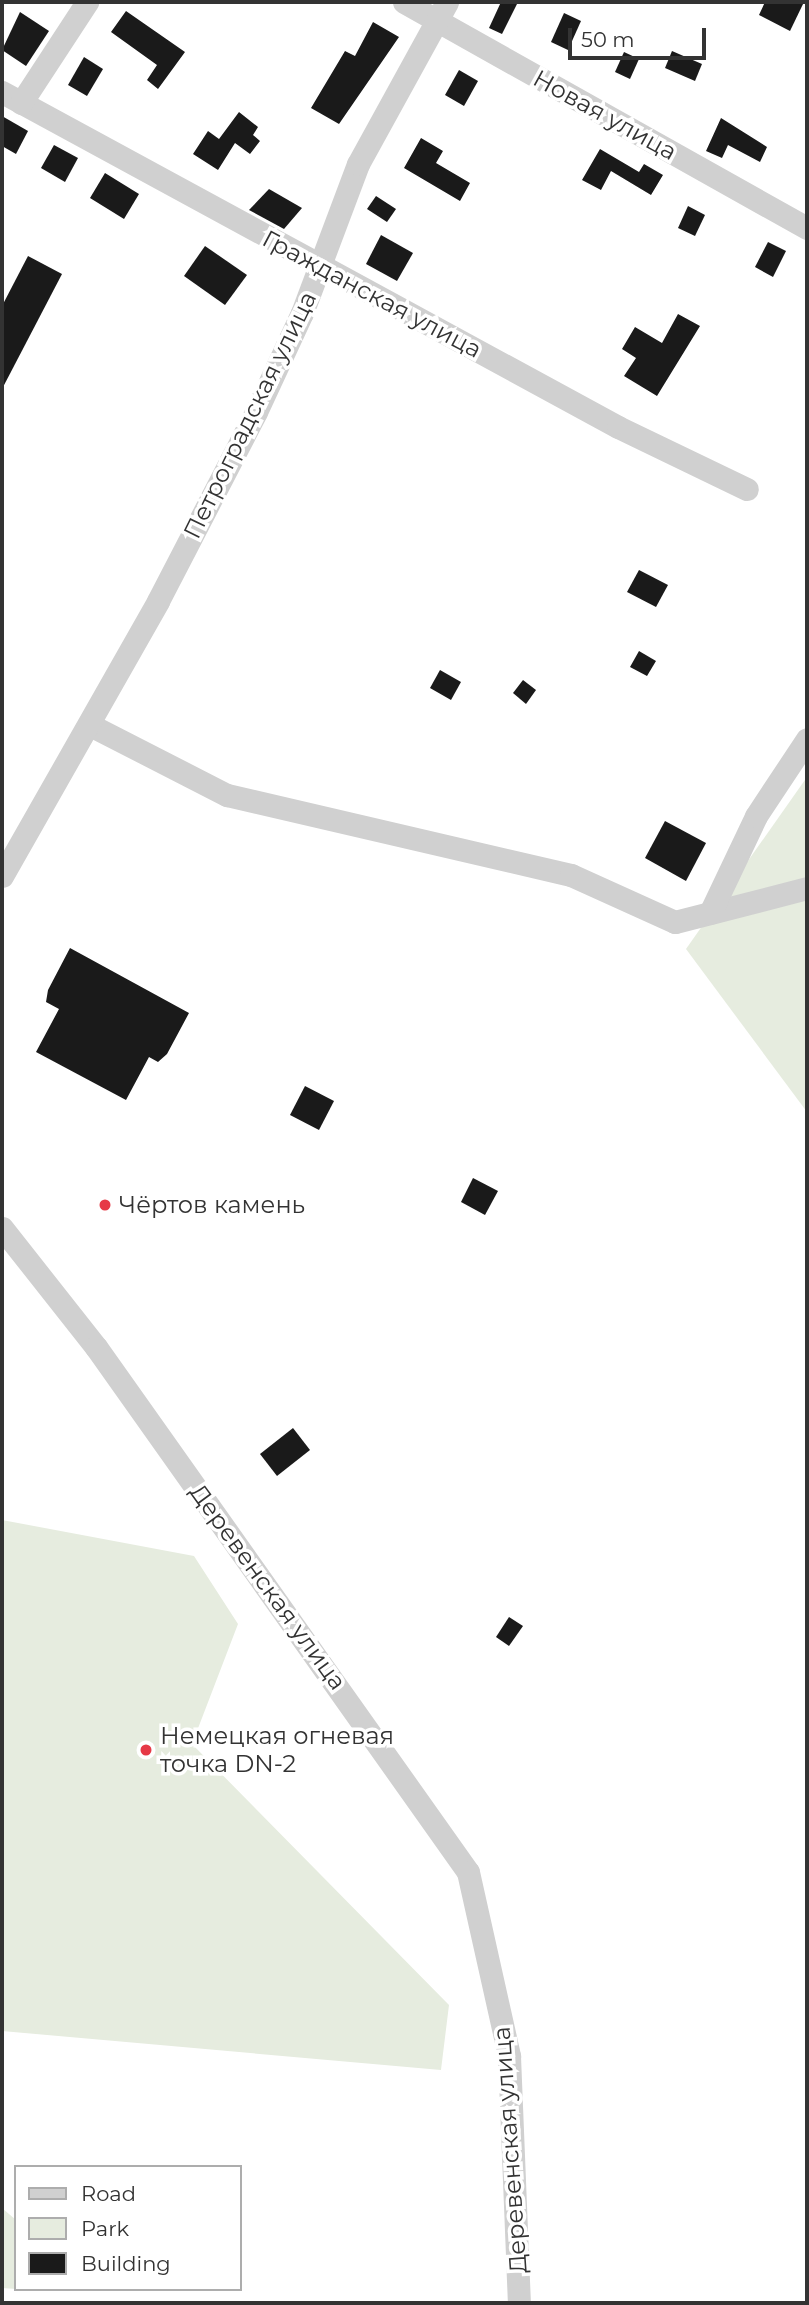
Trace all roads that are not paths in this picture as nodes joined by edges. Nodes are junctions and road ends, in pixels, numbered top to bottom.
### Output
1 (87, 2) edge
2 (404, 2) edge
3 (442, 11) edge
4 (11, 98) edge
5 (807, 228) edge
6 (320, 266) junction
7 (747, 489) dead end
8 (90, 726) junction
9 (807, 739) edge
10 (2, 876) edge
11 (807, 888) edge
12 (710, 913) junction
13 (2, 1228) edge
14 (519, 2303) edge

1 - 4 street
2 - 3 street, Новая улица
3 - 5 street, Новая улица
3 - 6 street, Петроградская улица
4 - 6 street, Гражданская улица
6 - 7 street, Гражданская улица
6 - 8 street, Петроградская улица
8 - 10 street, Петроградская улица
8 - 12 street
9 - 12 street
11 - 12 street
13 - 14 street, Деревенская улица

